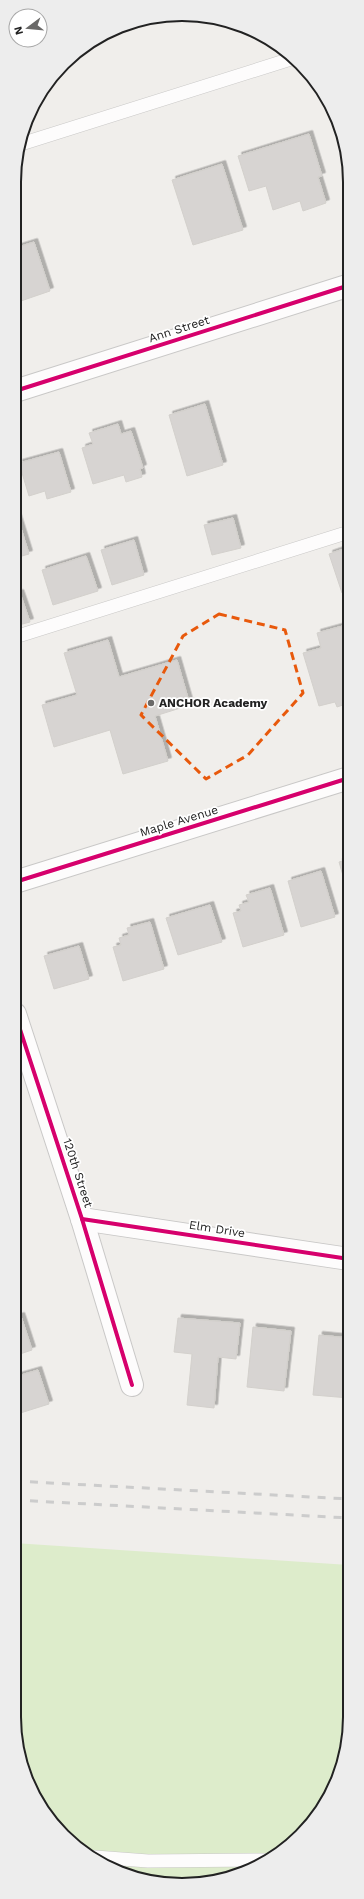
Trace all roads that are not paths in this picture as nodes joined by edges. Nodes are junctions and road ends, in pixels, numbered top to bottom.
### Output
1 (287, 60) edge
2 (26, 143) edge
3 (343, 288) edge
4 (21, 389) edge
5 (343, 534) edge
6 (21, 635) edge
7 (343, 780) edge
8 (21, 880) edge
9 (21, 1032) edge
10 (82, 1219) junction
11 (343, 1258) edge
12 (132, 1385) dead end
13 (104, 1858) edge
14 (255, 1860) edge

1 - 2 lane
3 - 4 street, Ann Street
5 - 6 lane
7 - 8 street, Maple Avenue
9 - 10 street, 120th Street
10 - 11 street, Elm Drive
10 - 12 street, 120th Street
13 - 14 lane

